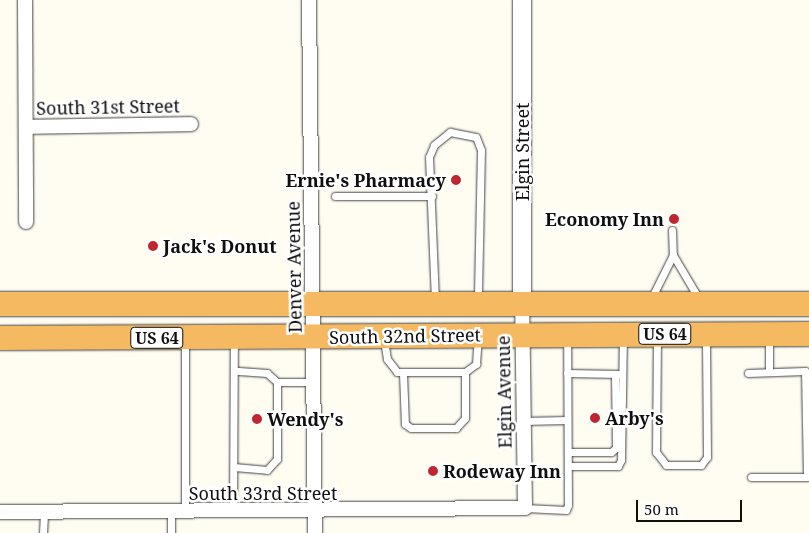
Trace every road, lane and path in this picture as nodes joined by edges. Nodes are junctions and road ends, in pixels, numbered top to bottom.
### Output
1 (25, 0) edge
2 (309, 0) edge
3 (522, 0) edge
4 (191, 124) dead end
5 (26, 128) junction
6 (335, 196) dead end
7 (432, 196) junction
8 (26, 222) dead end
9 (672, 230) dead end
10 (672, 255) junction
11 (0, 304) edge
12 (649, 304) junction
13 (702, 304) junction
14 (809, 304) edge
15 (312, 305) junction
16 (436, 305) junction
17 (478, 305) junction
18 (522, 305) junction
19 (657, 334) junction
20 (706, 334) junction
21 (769, 334) junction
22 (809, 334) edge
23 (478, 335) junction
24 (521, 335) junction
25 (567, 335) junction
26 (623, 335) junction
27 (384, 337) junction
28 (0, 338) edge
29 (185, 338) junction
30 (234, 338) junction
31 (314, 338) junction
32 (235, 372) junction
33 (465, 372) junction
34 (768, 372) junction
35 (403, 373) junction
36 (567, 373) junction
37 (748, 373) dead end
38 (619, 374) junction
39 (277, 382) junction
40 (313, 382) junction
41 (567, 420) junction
42 (523, 421) junction
43 (568, 452) junction
44 (568, 466) junction
45 (234, 467) junction
46 (751, 477) dead end
47 (525, 508) junction
48 (315, 511) junction
49 (0, 512) edge
50 (44, 512) junction
51 (171, 512) junction
52 (185, 512) junction
53 (233, 513) junction
54 (43, 533) edge
55 (171, 533) edge
56 (315, 533) edge

1 - 5 street
2 - 15 street, Denver Avenue
3 - 18 street, Elgin Street
4 - 5 street, South 31st Street
5 - 8 street
6 - 7 lane
7 - 16 lane
7 - 17 lane
9 - 10 lane
10 - 12 lane
10 - 13 lane
11 - 15 highway, South 32nd Street / US 64
12 - 13 highway, South 32nd Street / US 64
12 - 18 highway, South 32nd Street / US 64
13 - 14 highway, South 32nd Street / US 64
15 - 16 highway, South 32nd Street / US 64
15 - 31 street, Denver Avenue
16 - 17 highway, South 32nd Street / US 64
17 - 18 highway, South 32nd Street / US 64
18 - 24 street, Elgin Avenue
19 - 20 highway, South 32nd Street / US 64
19 - 20 lane
19 - 26 highway, South 32nd Street / US 64
20 - 21 highway, South 32nd Street / US 64
21 - 22 highway, South 32nd Street / US 64
21 - 34 lane
23 - 24 highway, South 32nd Street / US 64
23 - 27 highway, South 32nd Street / US 64
23 - 33 lane
24 - 25 highway, South 32nd Street / US 64
24 - 42 street, Elgin Avenue
25 - 26 highway, South 32nd Street / US 64
25 - 36 lane
26 - 38 lane
27 - 31 highway, South 32nd Street / US 64
27 - 35 lane
28 - 29 highway, South 32nd Street / US 64
29 - 30 highway, South 32nd Street / US 64
29 - 52 lane
30 - 31 highway, South 32nd Street / US 64
30 - 32 lane
31 - 40 street, Denver Avenue
32 - 39 lane
32 - 45 lane
33 - 35 lane
33 - 35 lane
34 - 37 lane
34 - 46 lane
36 - 38 lane
36 - 41 lane
38 - 43 lane
38 - 44 lane
39 - 40 lane
39 - 45 lane
40 - 48 street, Denver Avenue
41 - 42 lane
41 - 43 lane
42 - 47 street, Elgin Avenue
43 - 44 lane
44 - 47 lane
45 - 53 lane
47 - 48 street, South 33rd Street
48 - 53 street, South 33rd Street
48 - 56 street, Denver Avenue
49 - 50 street, South 33rd Street
50 - 51 street, South 33rd Street
50 - 54 lane
51 - 52 street, South 33rd Street
51 - 55 lane
52 - 53 street, South 33rd Street

